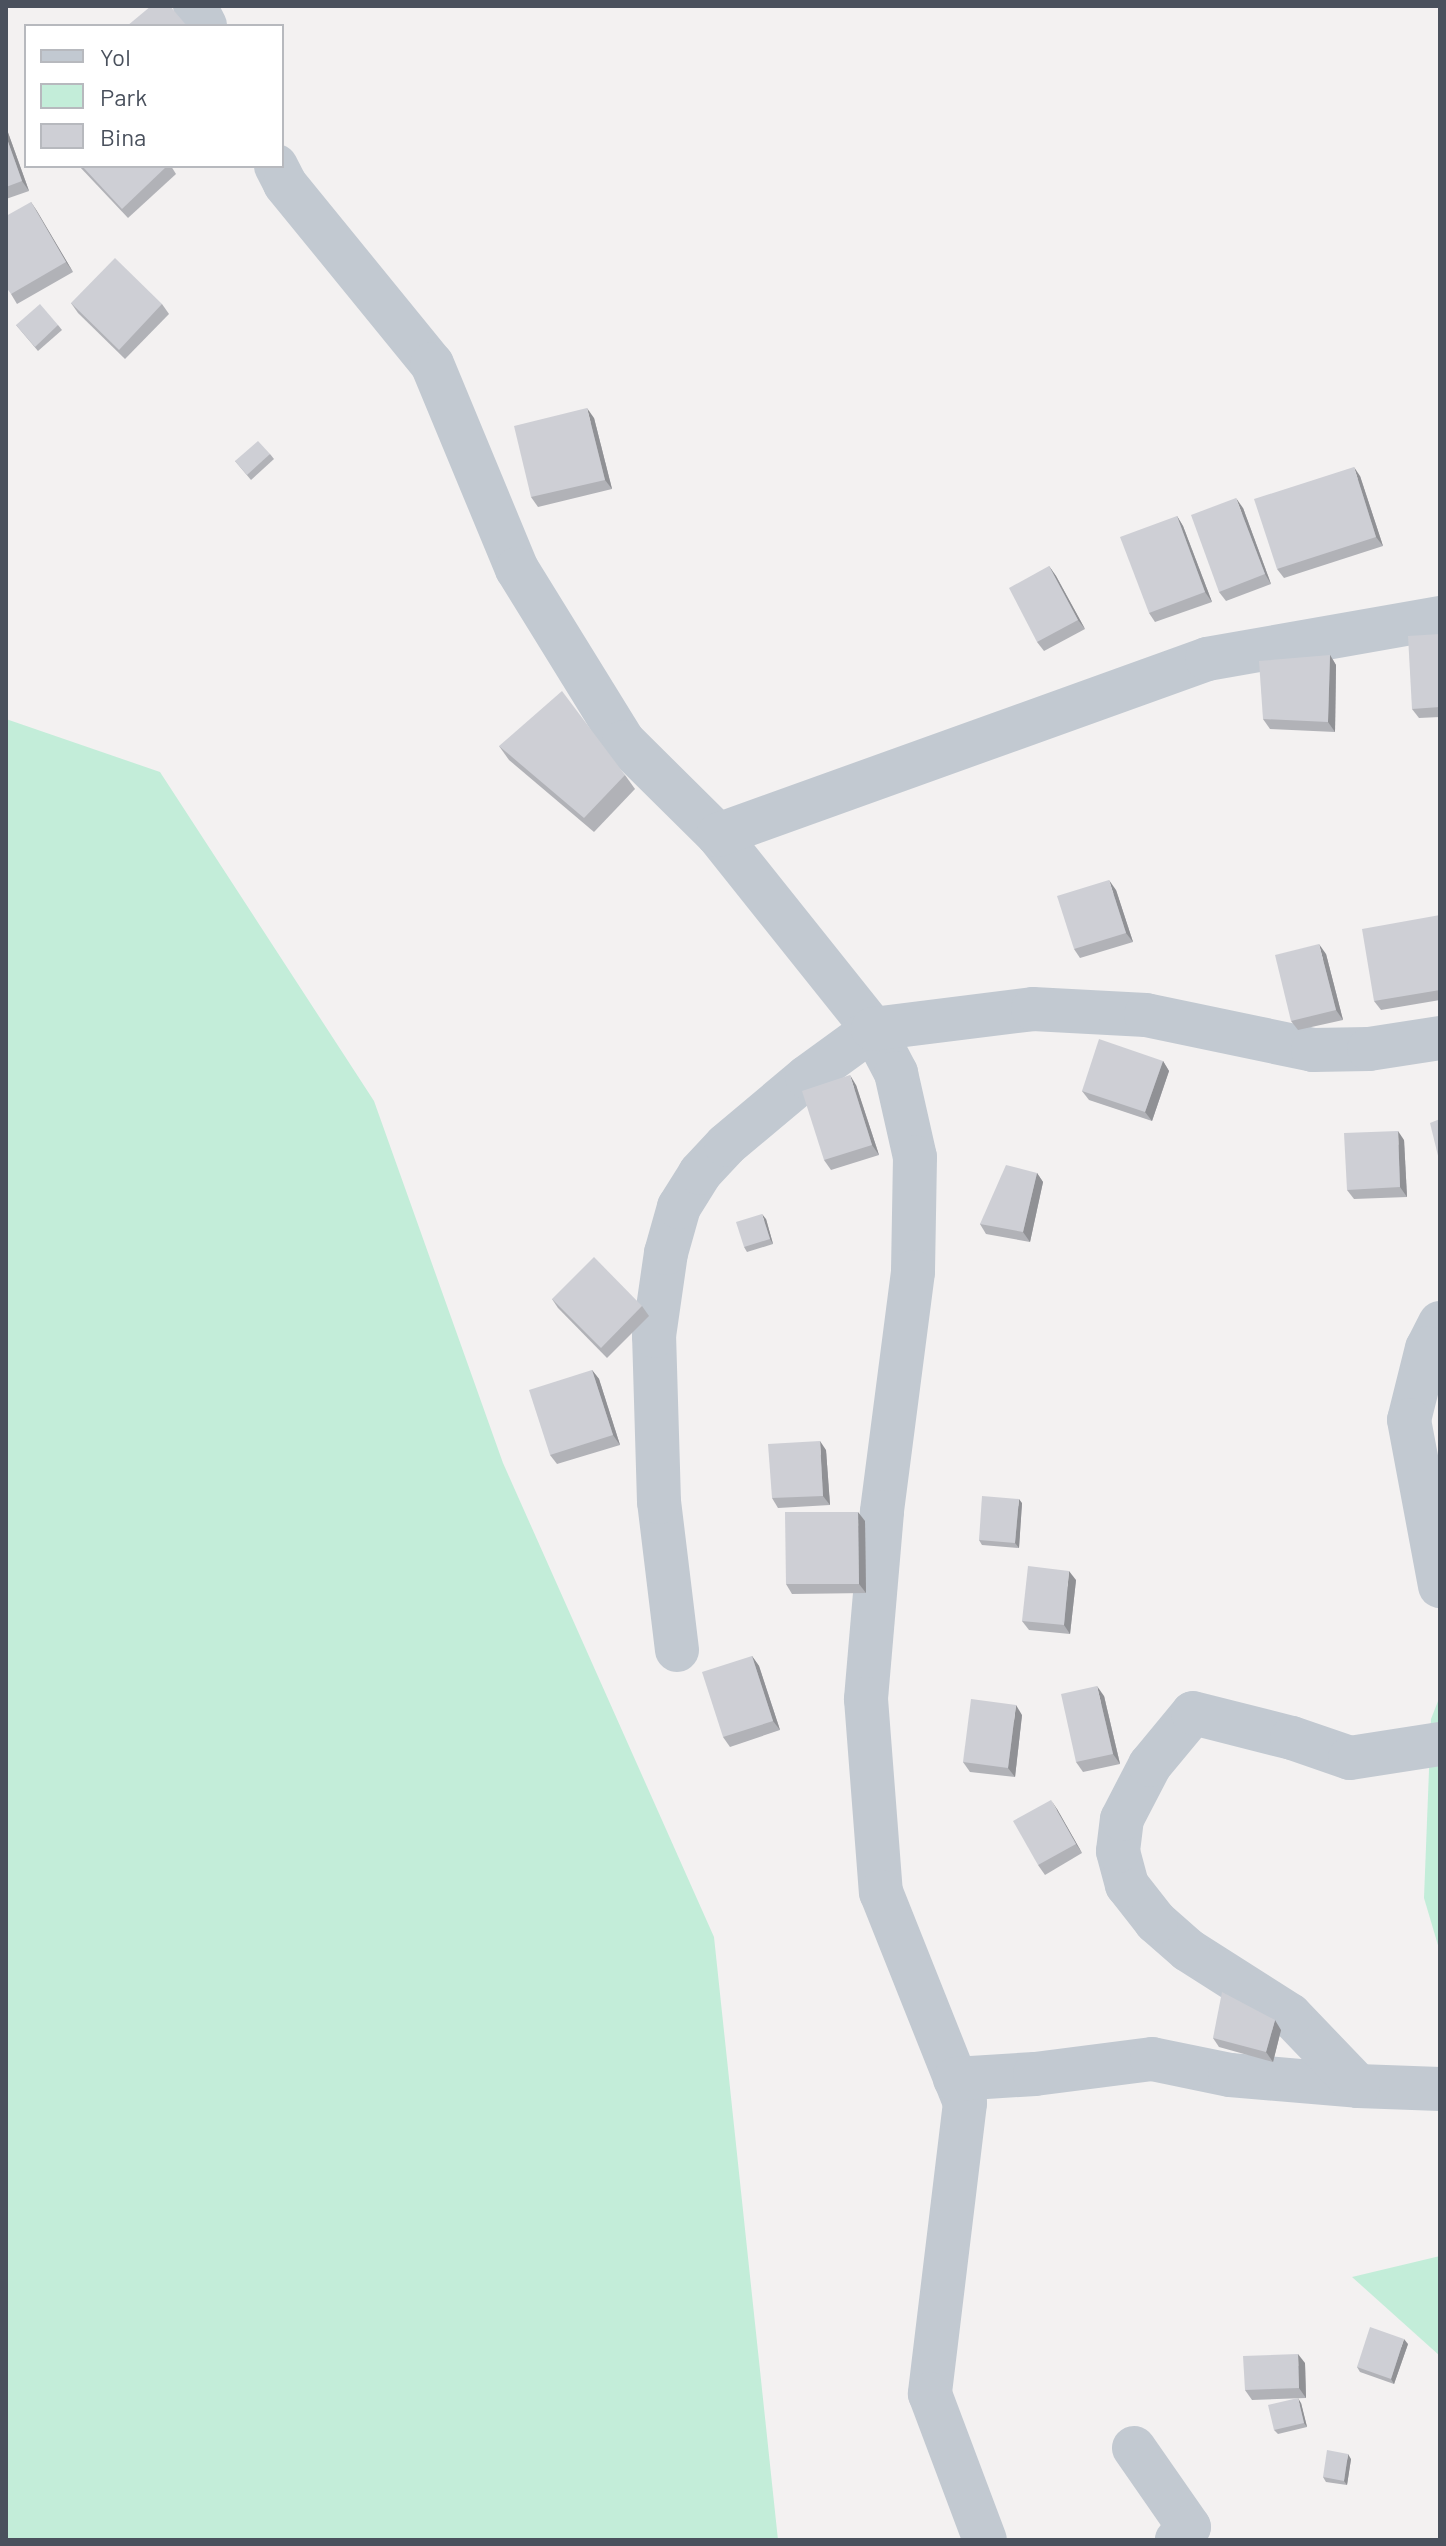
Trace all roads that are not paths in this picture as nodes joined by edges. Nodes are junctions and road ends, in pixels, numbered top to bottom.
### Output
1 (195, 6) edge
2 (204, 24) edge
3 (277, 168) edge
4 (1440, 618) edge
5 (718, 835) junction
6 (873, 1029) junction
7 (1440, 1038) edge
8 (1440, 1323) edge
9 (1440, 1586) edge
10 (677, 1650) dead end
11 (1440, 1744) edge
12 (955, 2079) junction
13 (1358, 2086) junction
14 (1440, 2089) edge
15 (1134, 2448) dead end
16 (985, 2540) edge
17 (1177, 2540) edge

1 - 2 street
3 - 5 street
4 - 5 street
5 - 6 street
6 - 7 street
6 - 10 street
6 - 12 street
8 - 9 street
11 - 13 street
12 - 13 street
12 - 16 street
13 - 14 street
15 - 17 street

